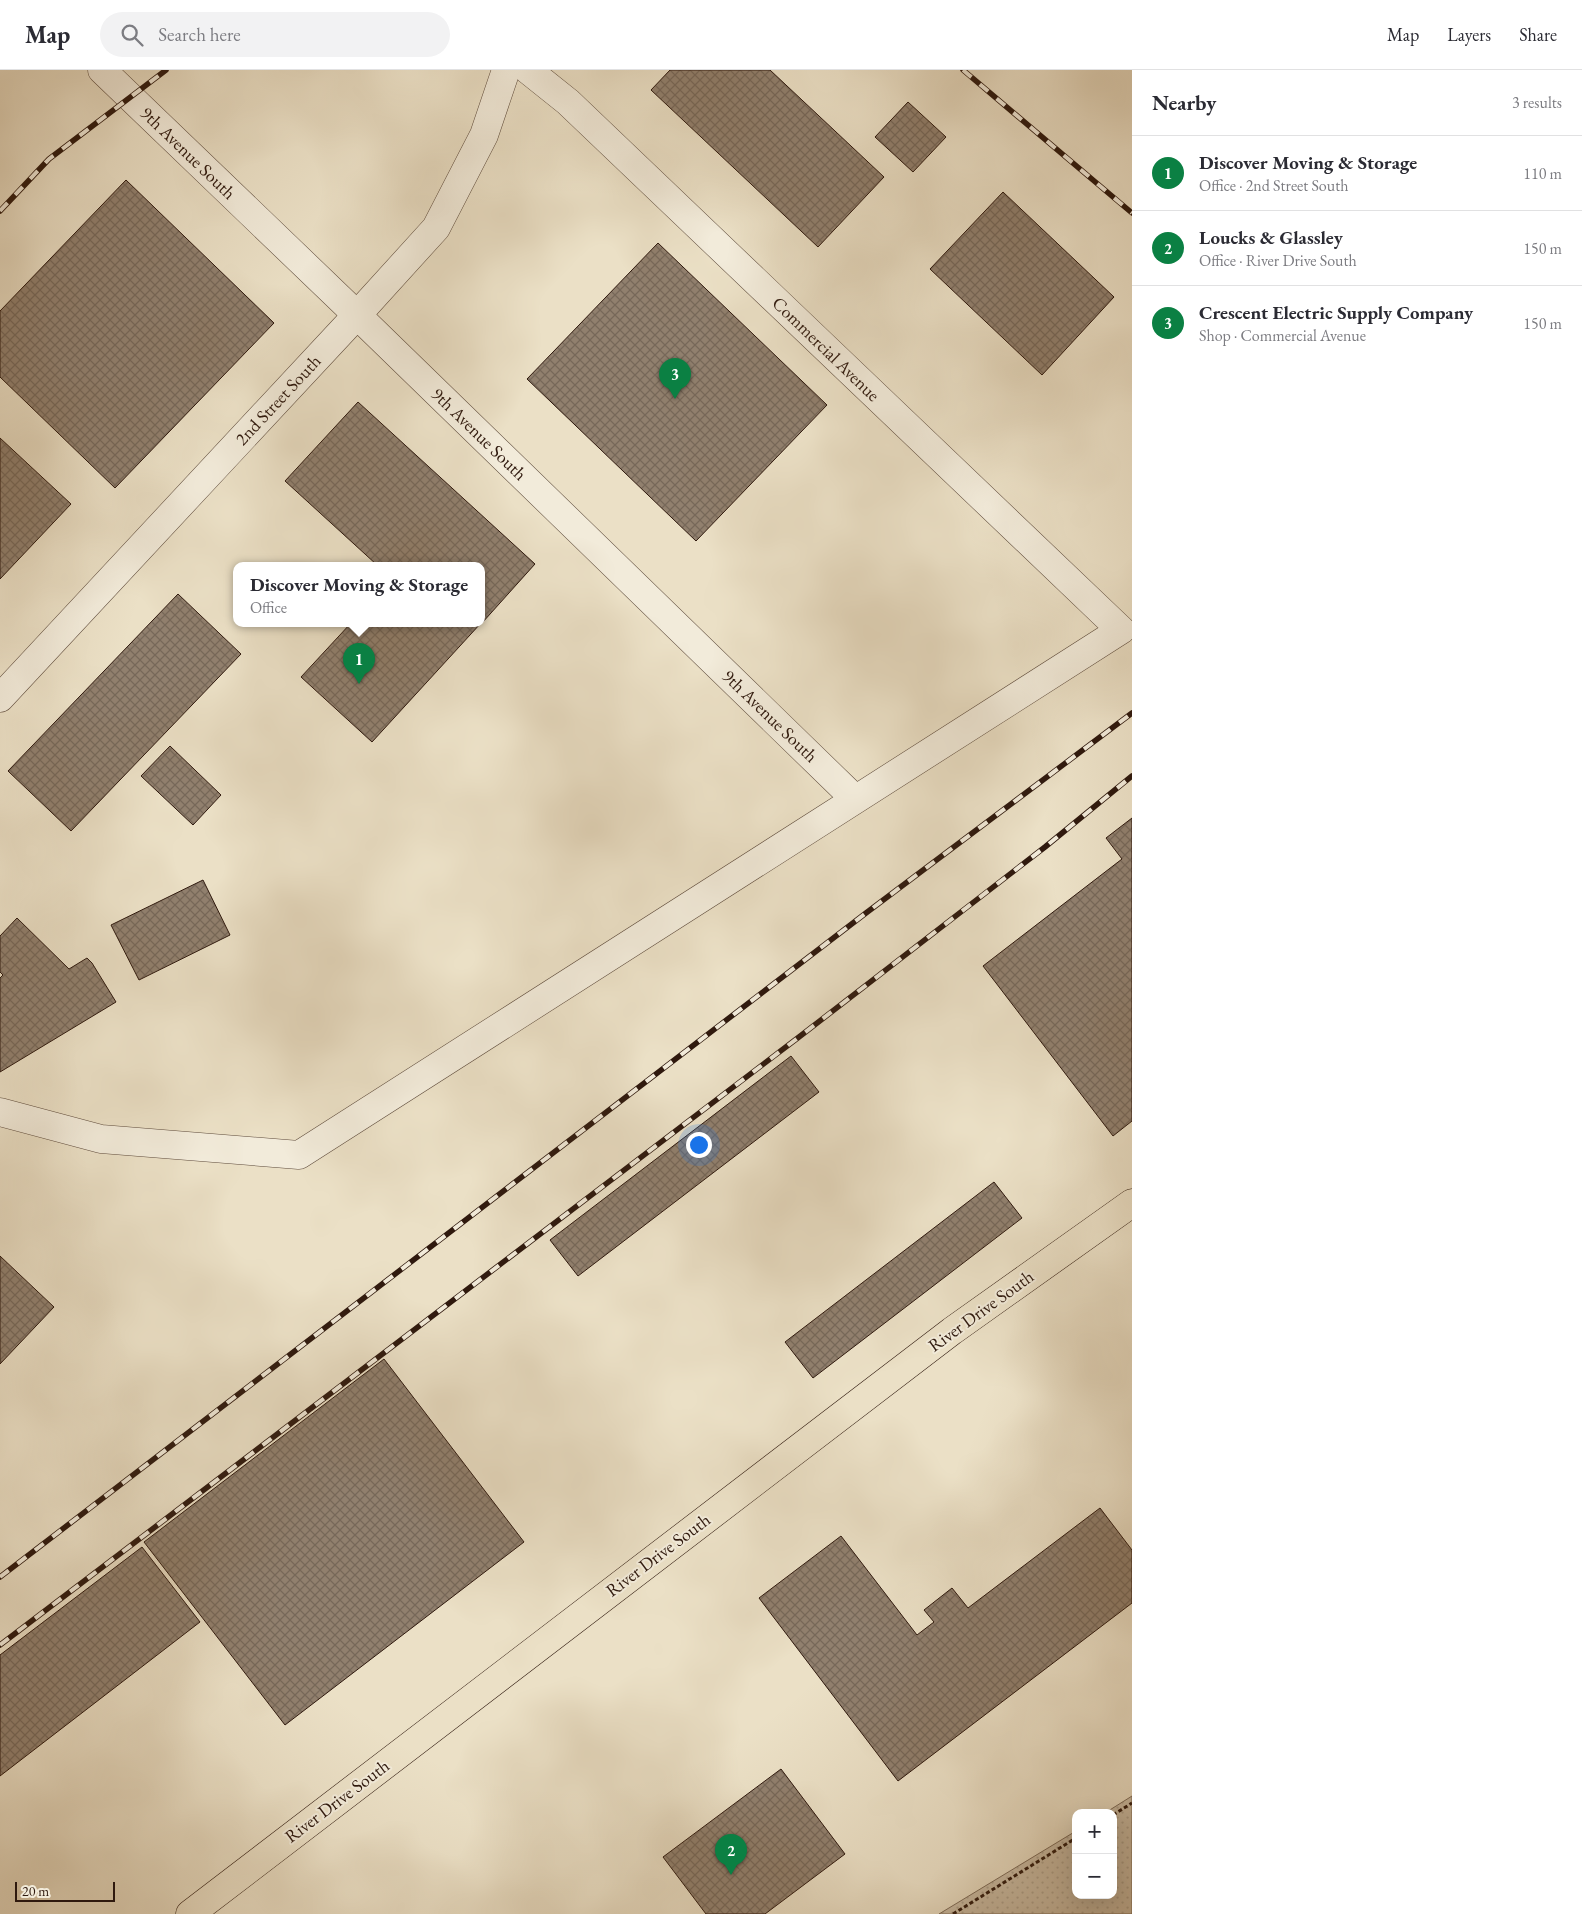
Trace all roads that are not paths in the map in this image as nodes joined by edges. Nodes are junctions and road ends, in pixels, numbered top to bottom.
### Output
1 (102, 70) edge
2 (506, 70) edge
3 (528, 70) edge
4 (357, 315) junction
5 (0, 698) edge
6 (855, 800) junction
7 (0, 1112) edge
8 (1132, 1203) edge
9 (190, 1914) edge

1 - 4 street, 9th Avenue South
2 - 4 street, 2nd Street South
3 - 6 street, Commercial Avenue
4 - 5 street, 2nd Street South
4 - 6 street, 9th Avenue South
6 - 7 street
8 - 9 main road, River Drive South

